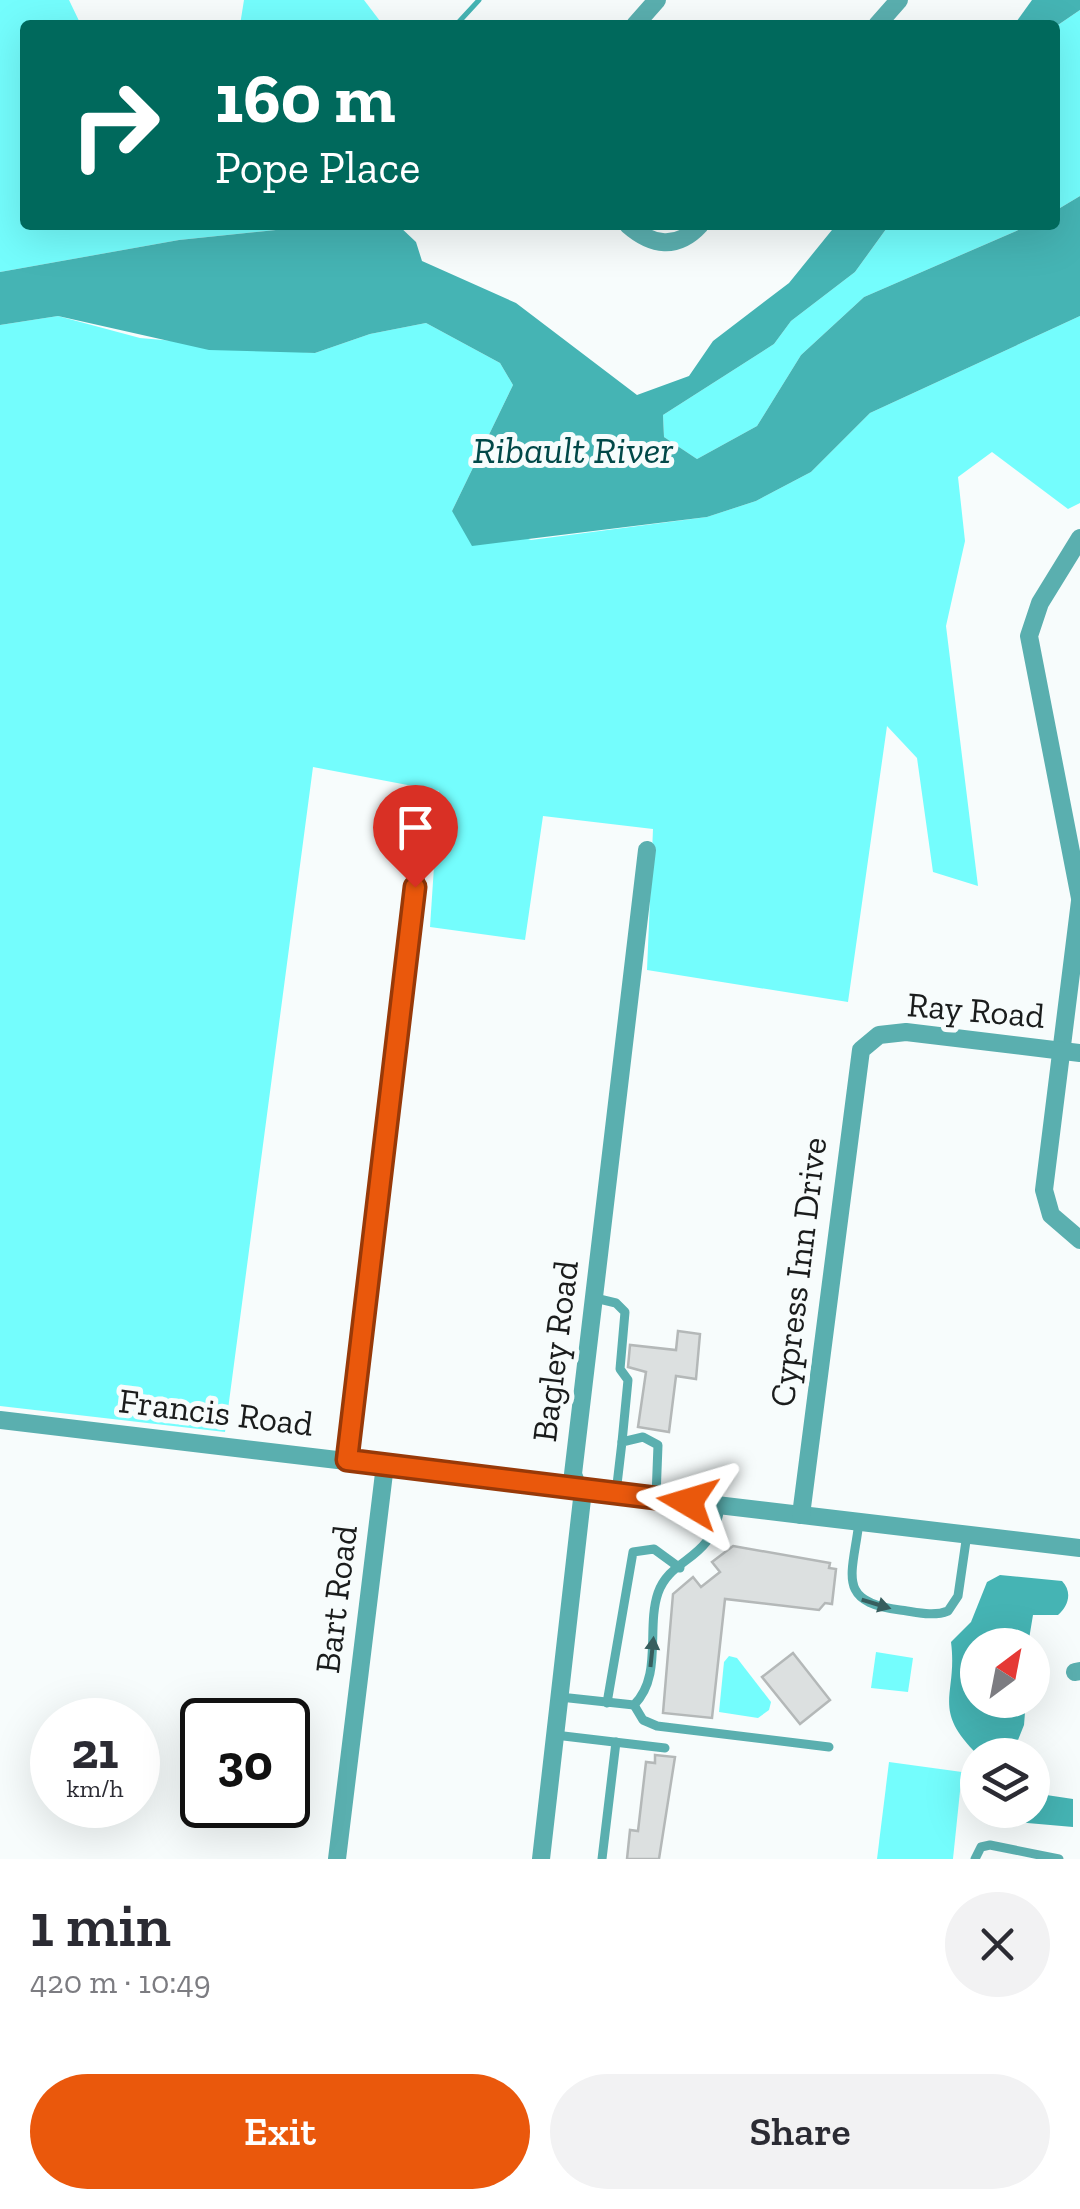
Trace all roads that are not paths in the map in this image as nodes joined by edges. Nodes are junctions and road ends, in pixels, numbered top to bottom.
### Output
1 (657, 0) edge
2 (899, 0) edge
3 (639, 20) edge
4 (881, 20) edge
5 (637, 230) edge
6 (694, 230) edge
7 (1080, 538) edge
8 (424, 810) dead end
9 (647, 850) dead end
10 (1079, 890) edge
11 (868, 1040) joint
12 (1071, 1052) edge
13 (1080, 1240) edge
14 (595, 1298) junction
15 (0, 1420) edge
16 (622, 1442) junction
17 (347, 1460) junction
18 (385, 1465) junction
19 (578, 1488) junction
20 (616, 1492) junction
21 (656, 1498) junction
22 (720, 1506) junction
23 (801, 1515) junction
24 (858, 1522) junction
25 (968, 1534) junction
26 (1080, 1548) edge
27 (680, 1568) junction
28 (560, 1697) junction
29 (607, 1704) junction
30 (634, 1705) junction
31 (556, 1735) junction
32 (616, 1742) junction
33 (829, 1747) dead end
34 (665, 1748) dead end
35 (337, 1859) edge
36 (541, 1859) edge
37 (602, 1859) edge
38 (975, 1859) edge
39 (1059, 1859) edge

1 - 3 street
2 - 4 street
5 - 6 street
7 - 10 street
8 - 17 street
9 - 14 street, Bagley Road
10 - 12 street
11 - 12 street, Ray Road
11 - 23 street, Cypress Inn Drive
12 - 13 street
14 - 16 lane
14 - 19 street, Bagley Road
15 - 17 street, Francis Road
16 - 20 lane
16 - 21 lane
17 - 18 street, Francis Road
18 - 19 street, Francis Road
18 - 35 street, Bart Road
19 - 20 street, Francis Road
19 - 28 street, Bagley Road
20 - 21 street, Francis Road
21 - 22 street, Francis Road
22 - 23 street, Francis Road
22 - 27 lane
23 - 24 street, Francis Road
24 - 25 street, Francis Road
24 -> 25 lane
25 - 26 street, Francis Road
27 - 29 lane
30 -> 27 lane
28 - 29 lane
28 - 31 street, Bagley Road
29 - 30 lane
30 - 33 lane
31 - 32 lane
31 - 36 street, Bagley Road
32 - 34 lane
32 - 37 lane
38 - 39 lane

